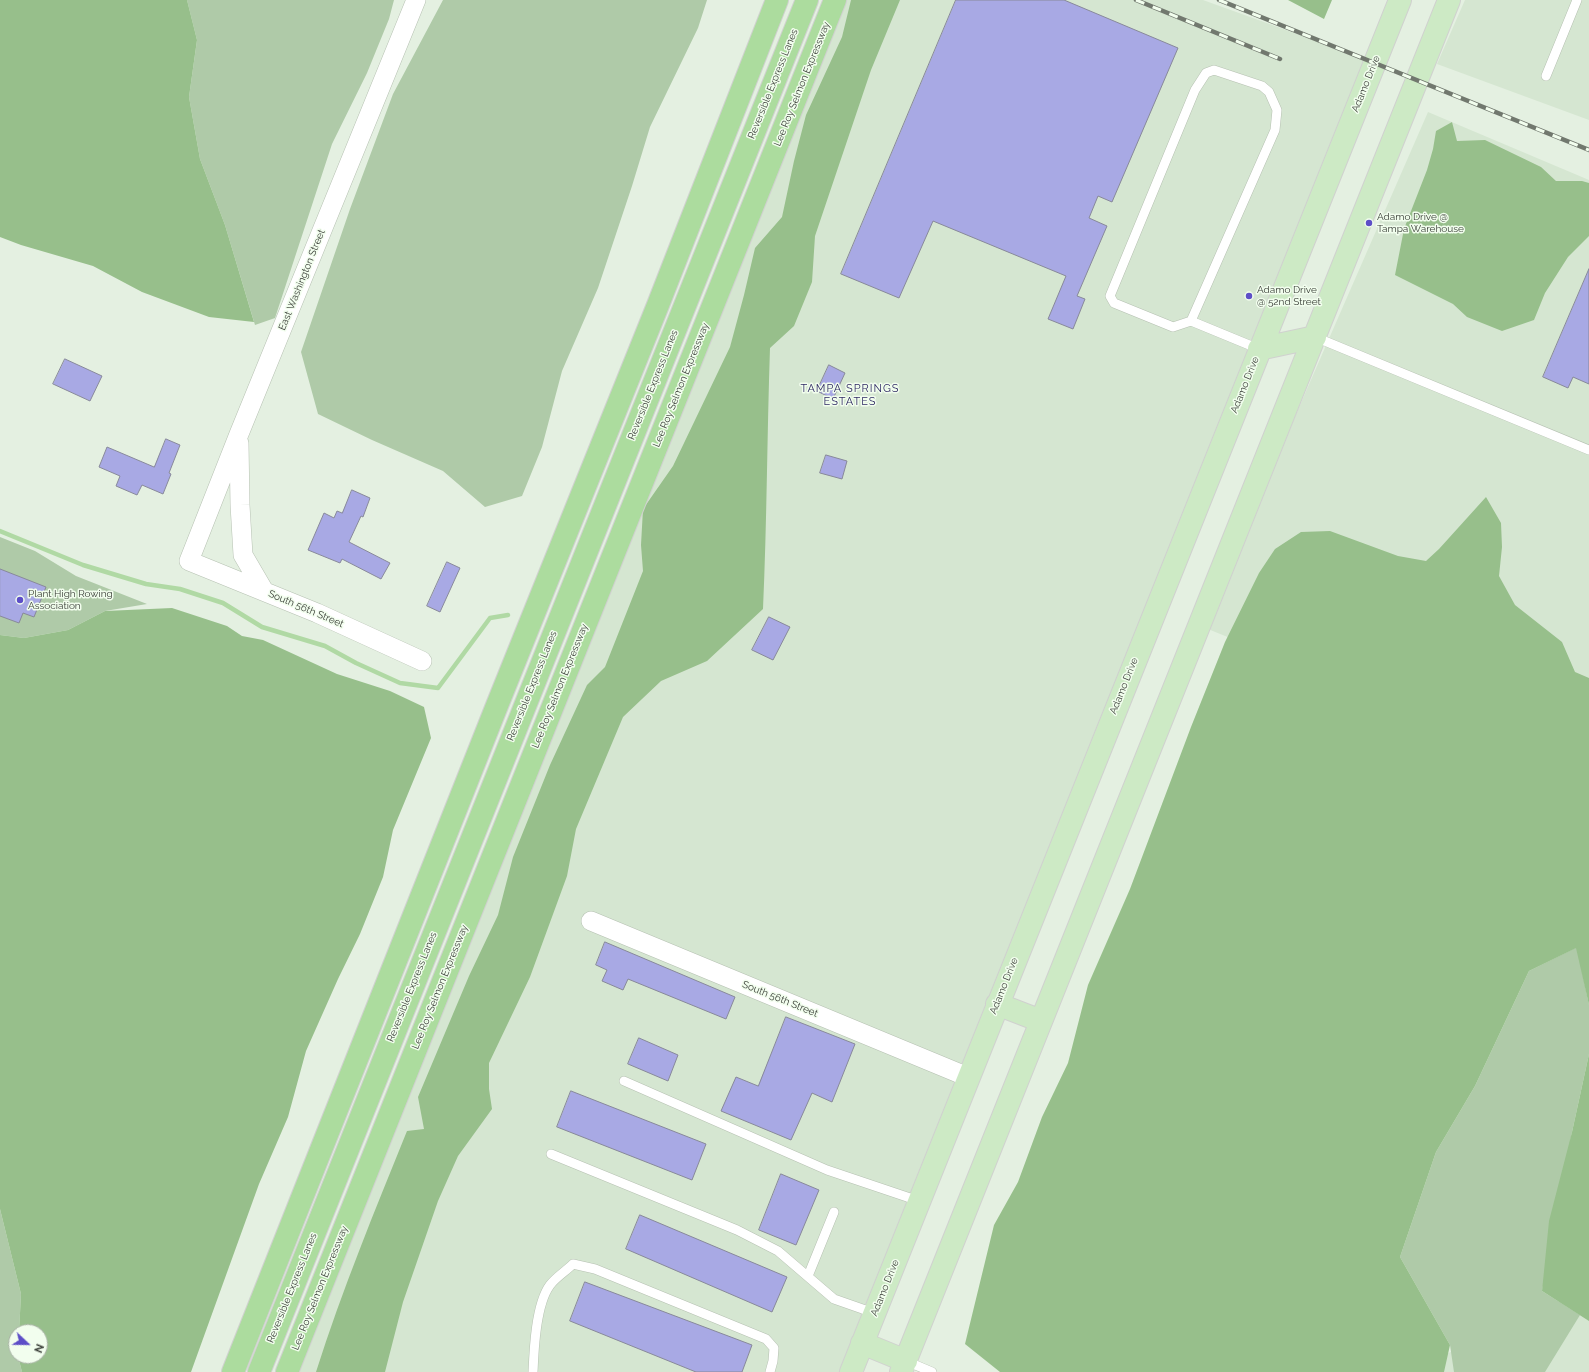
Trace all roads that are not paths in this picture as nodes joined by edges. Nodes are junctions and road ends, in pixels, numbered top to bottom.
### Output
1 (416, 0) edge
2 (777, 0) edge
3 (807, 0) edge
4 (835, 0) edge
5 (1400, 0) edge
6 (1449, 0) edge
7 (1577, 0) edge
8 (1546, 76) dead end
9 (1190, 321) junction
10 (1315, 337) junction
11 (1259, 349) junction
12 (239, 434) junction
13 (1589, 450) edge
14 (189, 561) joint
15 (264, 591) junction
16 (422, 661) dead end
17 (591, 921) dead end
18 (997, 1004) junction
19 (1041, 1021) junction
20 (968, 1077) junction
21 (624, 1081) dead end
22 (551, 1154) dead end
23 (919, 1201) junction
24 (834, 1212) dead end
25 (808, 1276) junction
26 (874, 1313) junction
27 (862, 1343) junction
28 (903, 1367) edge
29 (233, 1372) edge
30 (259, 1372) edge
31 (287, 1372) edge
32 (533, 1372) edge
33 (770, 1372) edge
34 (851, 1372) edge
35 (932, 1372) edge

1 - 12 street, East Washington Street
2 - 29 highway
3 - 30 highway, Reversible Express Lanes
4 - 31 highway, Lee Roy Selmon Expressway
5 - 11 main road, Adamo Drive
6 - 10 main road
7 - 8 lane
9 - 9 lane
9 - 11 lane
10 - 11 main road
10 - 13 lane
10 - 19 main road
11 - 18 main road, Adamo Drive
12 - 14 street, East Washington Street
12 - 15 street
14 - 15 street, South 56th Street
15 - 16 street, South 56th Street
17 - 20 street, South 56th Street
18 - 19 main road
18 - 20 main road, Adamo Drive
19 - 28 main road
20 - 23 main road, Adamo Drive
21 - 23 lane
22 - 25 lane
23 - 26 main road, Adamo Drive
24 - 25 lane
25 - 26 lane
26 - 27 main road, Adamo Drive
27 - 28 main road
27 - 34 main road, Adamo Drive
28 - 35 lane
32 - 33 lane

